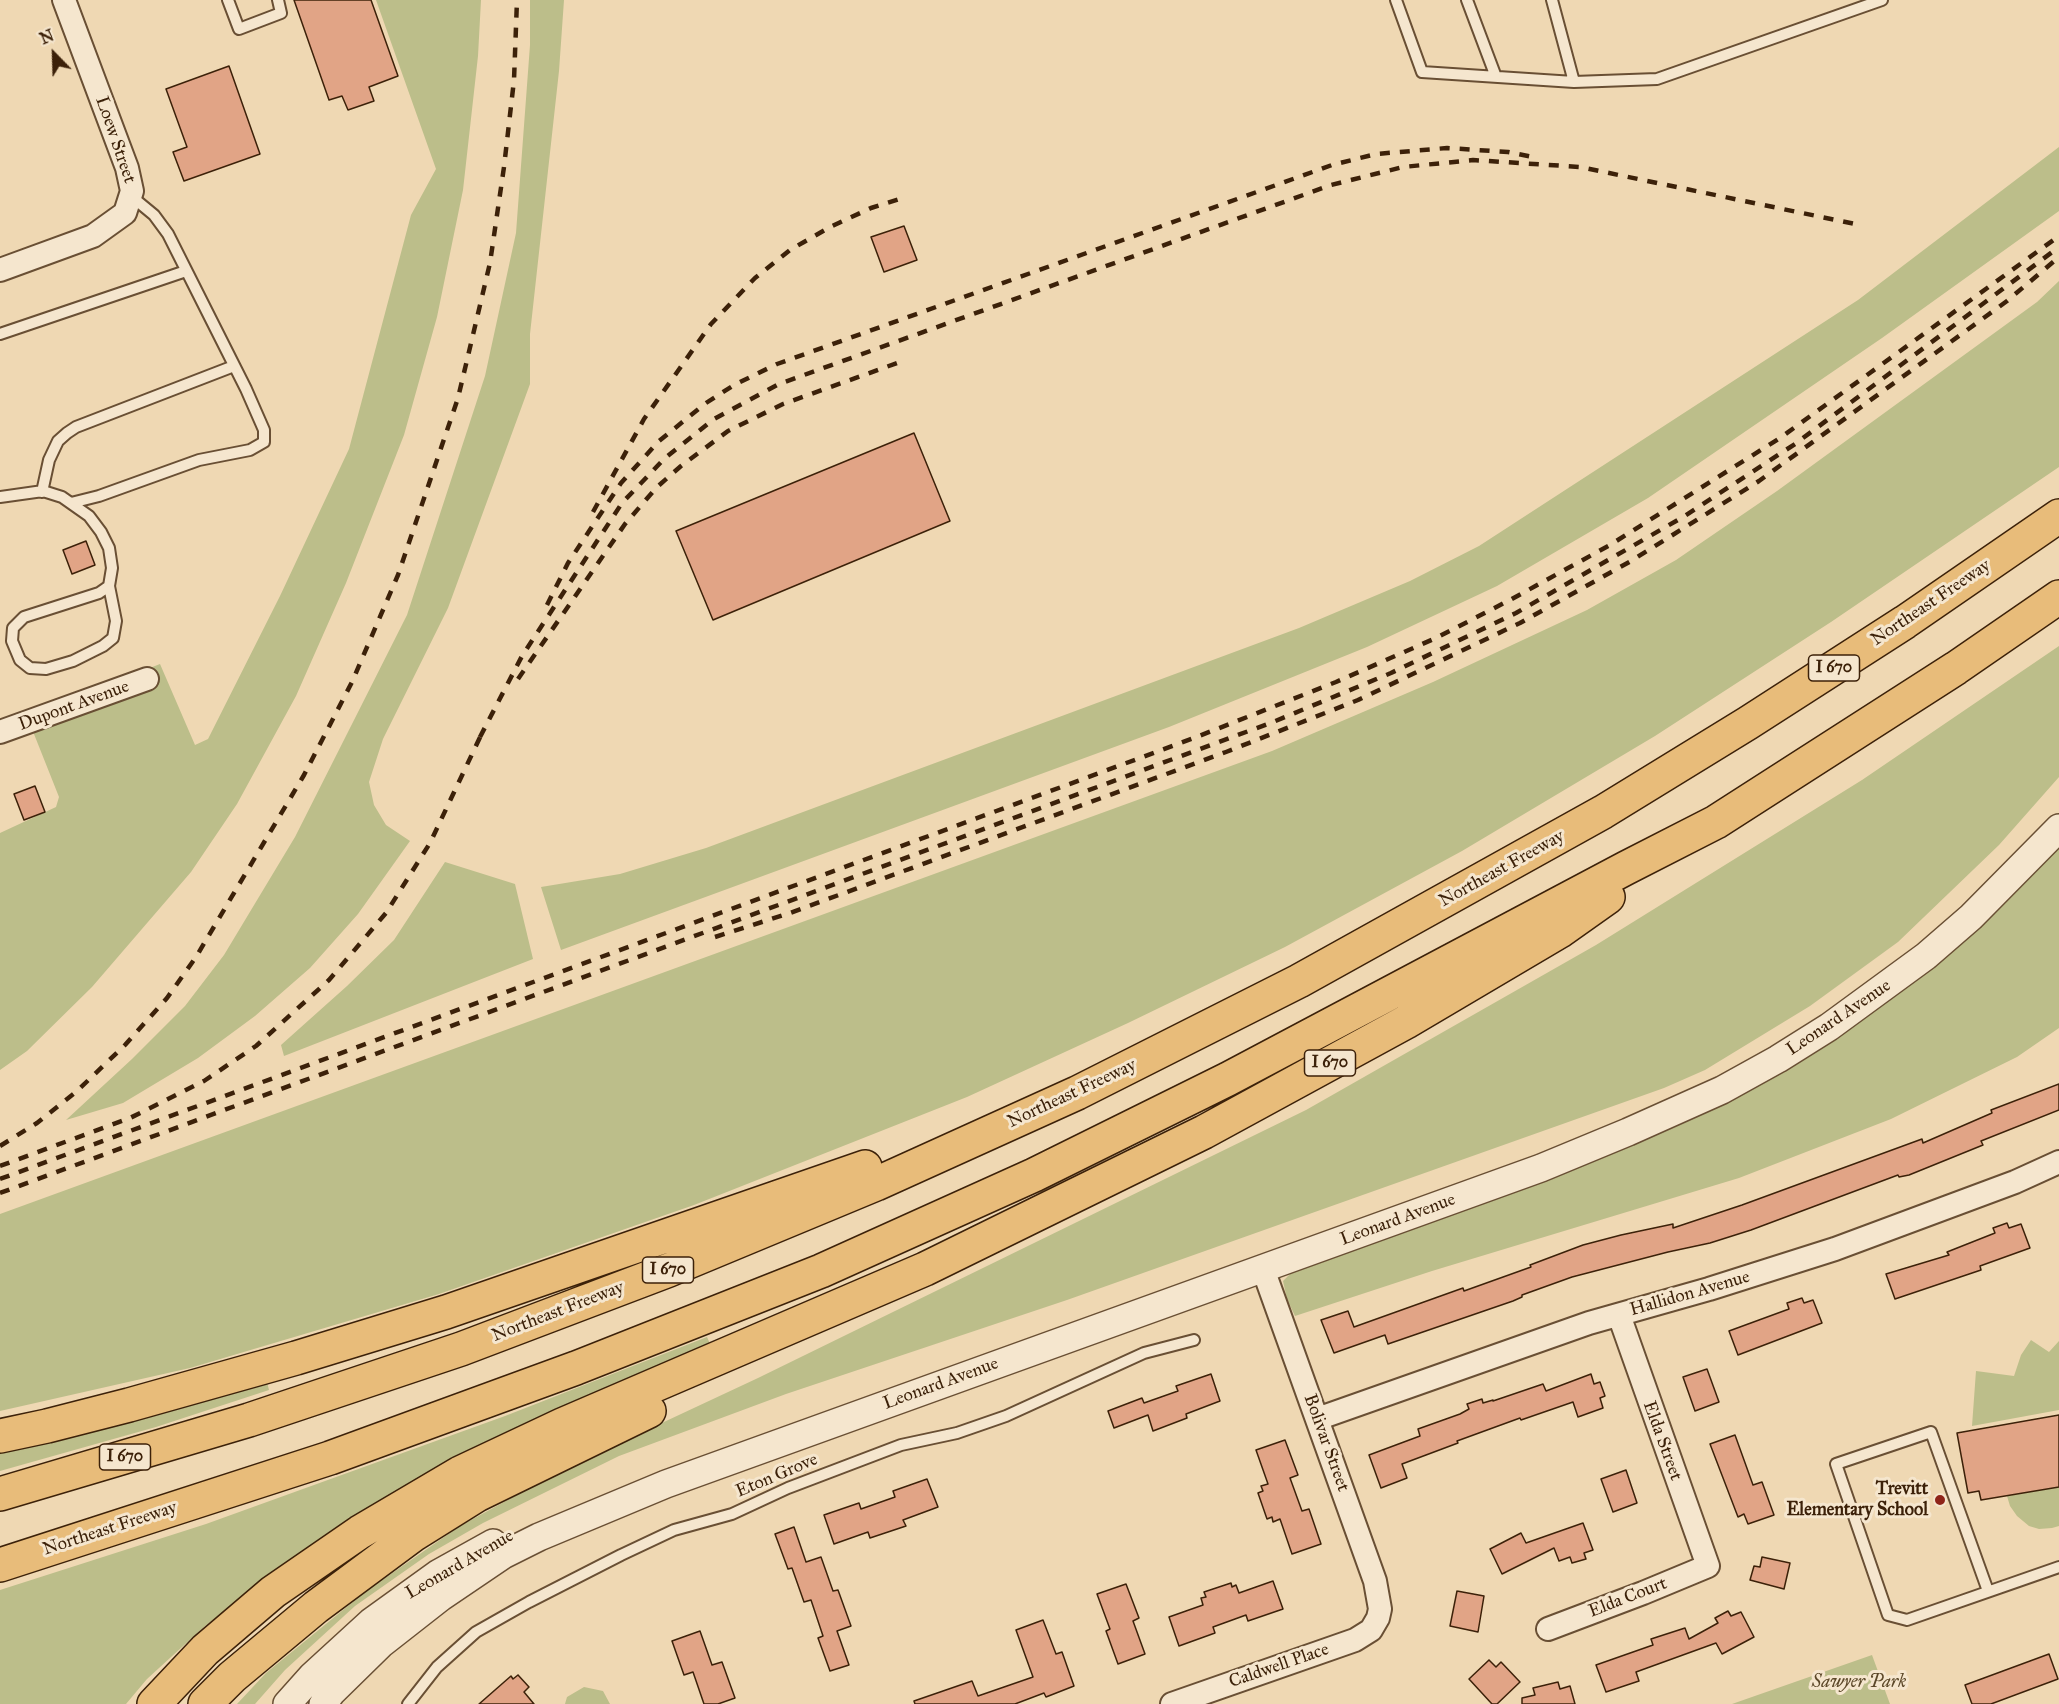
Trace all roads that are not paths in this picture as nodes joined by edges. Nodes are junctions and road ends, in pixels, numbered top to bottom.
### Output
1 (64, 0) edge
2 (228, 0) edge
3 (278, 0) edge
4 (1396, 0) edge
5 (1467, 0) edge
6 (1552, 0) edge
7 (1882, 0) edge
8 (1496, 77) junction
9 (1574, 82) junction
10 (128, 204) junction
11 (0, 270) edge
12 (186, 271) junction
13 (0, 334) edge
14 (234, 366) junction
15 (42, 492) junction
16 (0, 497) edge
17 (71, 503) junction
18 (2059, 516) edge
19 (109, 586) junction
20 (2059, 597) edge
21 (147, 679) dead end
22 (0, 732) edge
23 (1716, 822) junction
24 (2059, 828) edge
25 (1077, 1094) junction
26 (2059, 1162) edge
27 (925, 1269) junction
28 (1263, 1269) junction
29 (1619, 1315) junction
30 (1194, 1340) dead end
31 (1317, 1419) junction
32 (0, 1436) edge
33 (666, 1484) junction
34 (0, 1494) edge
35 (0, 1565) edge
36 (1708, 1566) joint
37 (2059, 1567) edge
38 (1988, 1591) junction
39 (1378, 1618) joint
40 (1548, 1629) dead end
41 (154, 1704) edge
42 (205, 1704) edge
43 (287, 1704) edge
44 (323, 1704) edge
45 (408, 1704) edge
46 (1172, 1704) edge

1 - 10 street, Loew Street
2 - 3 lane
4 - 8 lane
5 - 8 lane
6 - 9 lane
7 - 9 lane
8 - 9 lane
10 - 11 street
10 - 12 lane
12 - 13 lane
12 - 14 lane
14 - 15 lane
14 - 17 lane
15 - 16 lane
15 - 17 lane
17 - 19 lane
18 - 25 highway, Northeast Freeway / I 670
19 - 19 lane
20 - 23 highway, Northeast Freeway / I 670
21 - 22 street, Dupont Avenue
23 - 27 highway, I 670
23 - 35 highway, Northeast Freeway
24 - 28 street, Leonard Avenue
25 - 32 highway
25 - 34 highway, Northeast Freeway / I 670
26 - 29 street, Hallidon Avenue
27 - 41 highway, I 670
27 - 42 highway
28 - 31 street, Bolivar Street
28 - 33 street, Leonard Avenue
29 - 31 street, Hallidon Avenue
29 - 36 street, Elda Street
30 - 45 lane, Eton Grove
31 - 39 street, Bolivar Street
33 - 43 street, Leonard Avenue
33 - 44 street, Leonard Avenue
36 - 40 street, Elda Court
37 - 38 lane
38 - 38 lane
39 - 46 street, Caldwell Place

